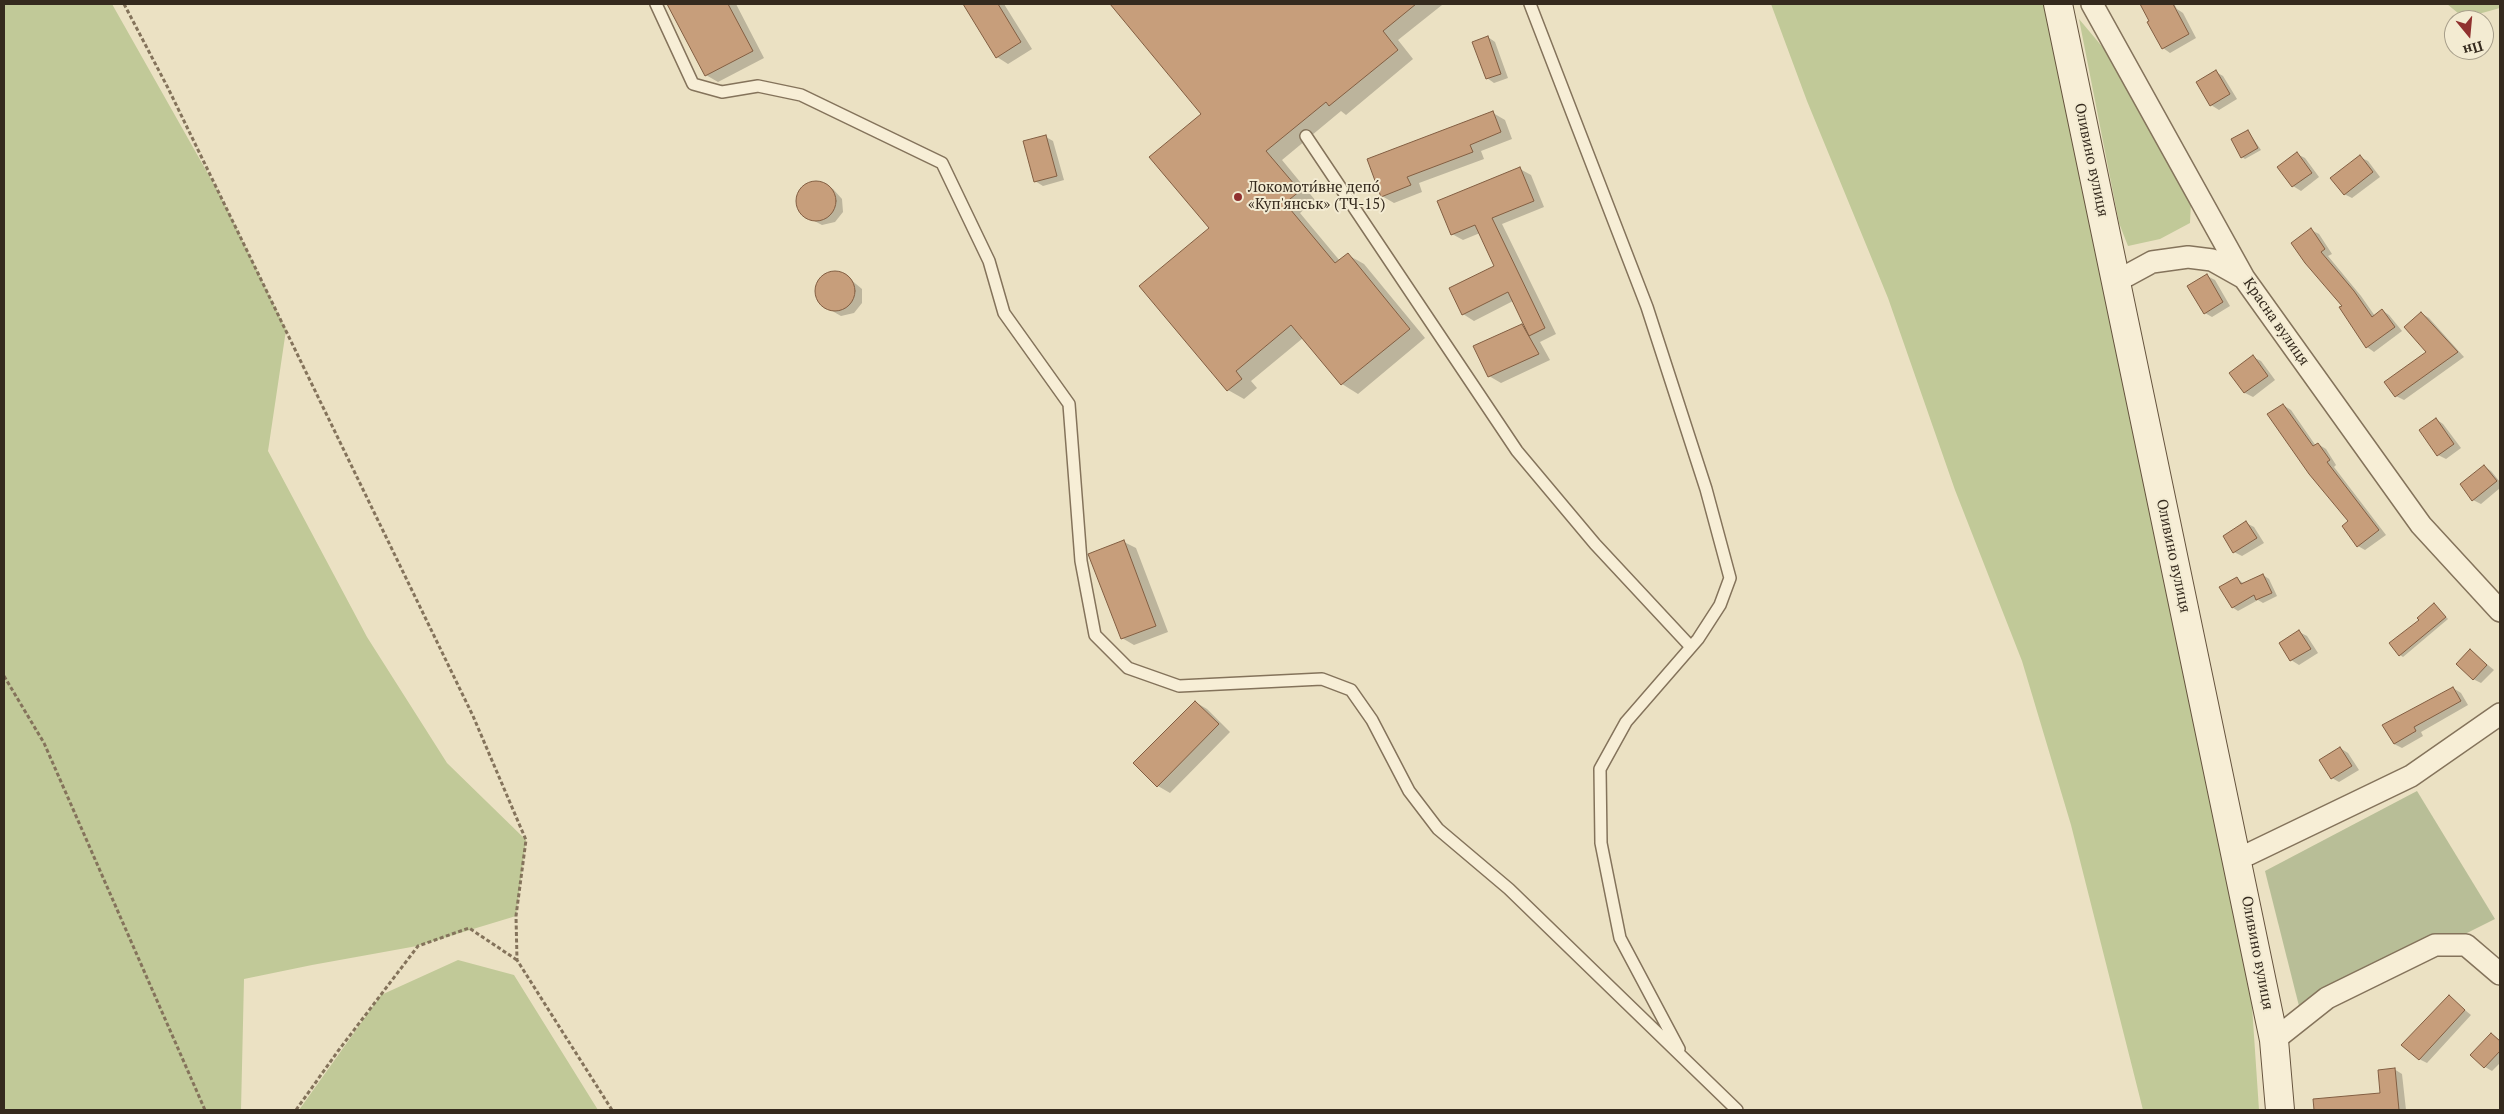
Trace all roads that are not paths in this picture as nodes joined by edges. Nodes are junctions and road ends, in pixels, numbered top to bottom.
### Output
1 (656, 4) edge
2 (1530, 4) edge
3 (2058, 4) edge
4 (2092, 4) edge
5 (1306, 136) dead end
6 (2244, 278) junction
7 (2117, 281) junction
8 (2500, 611) edge
9 (1691, 647) junction
10 (2500, 714) edge
11 (2237, 857) junction
12 (2500, 974) edge
13 (2274, 1040) junction
14 (1685, 1061) junction
15 (1737, 1110) edge
16 (2280, 1110) edge

1 - 14 lane
2 - 9 lane
3 - 7 street, Оливино вулиця
4 - 6 street, Красна вулиця
5 - 9 lane
6 - 7 street
6 - 8 street, Красна вулиця
7 - 11 street, Оливино вулиця
9 - 14 lane
10 - 11 street
11 - 13 street, Оливино вулиця
12 - 13 street
13 - 16 street, Оливино вулиця
14 - 15 lane

